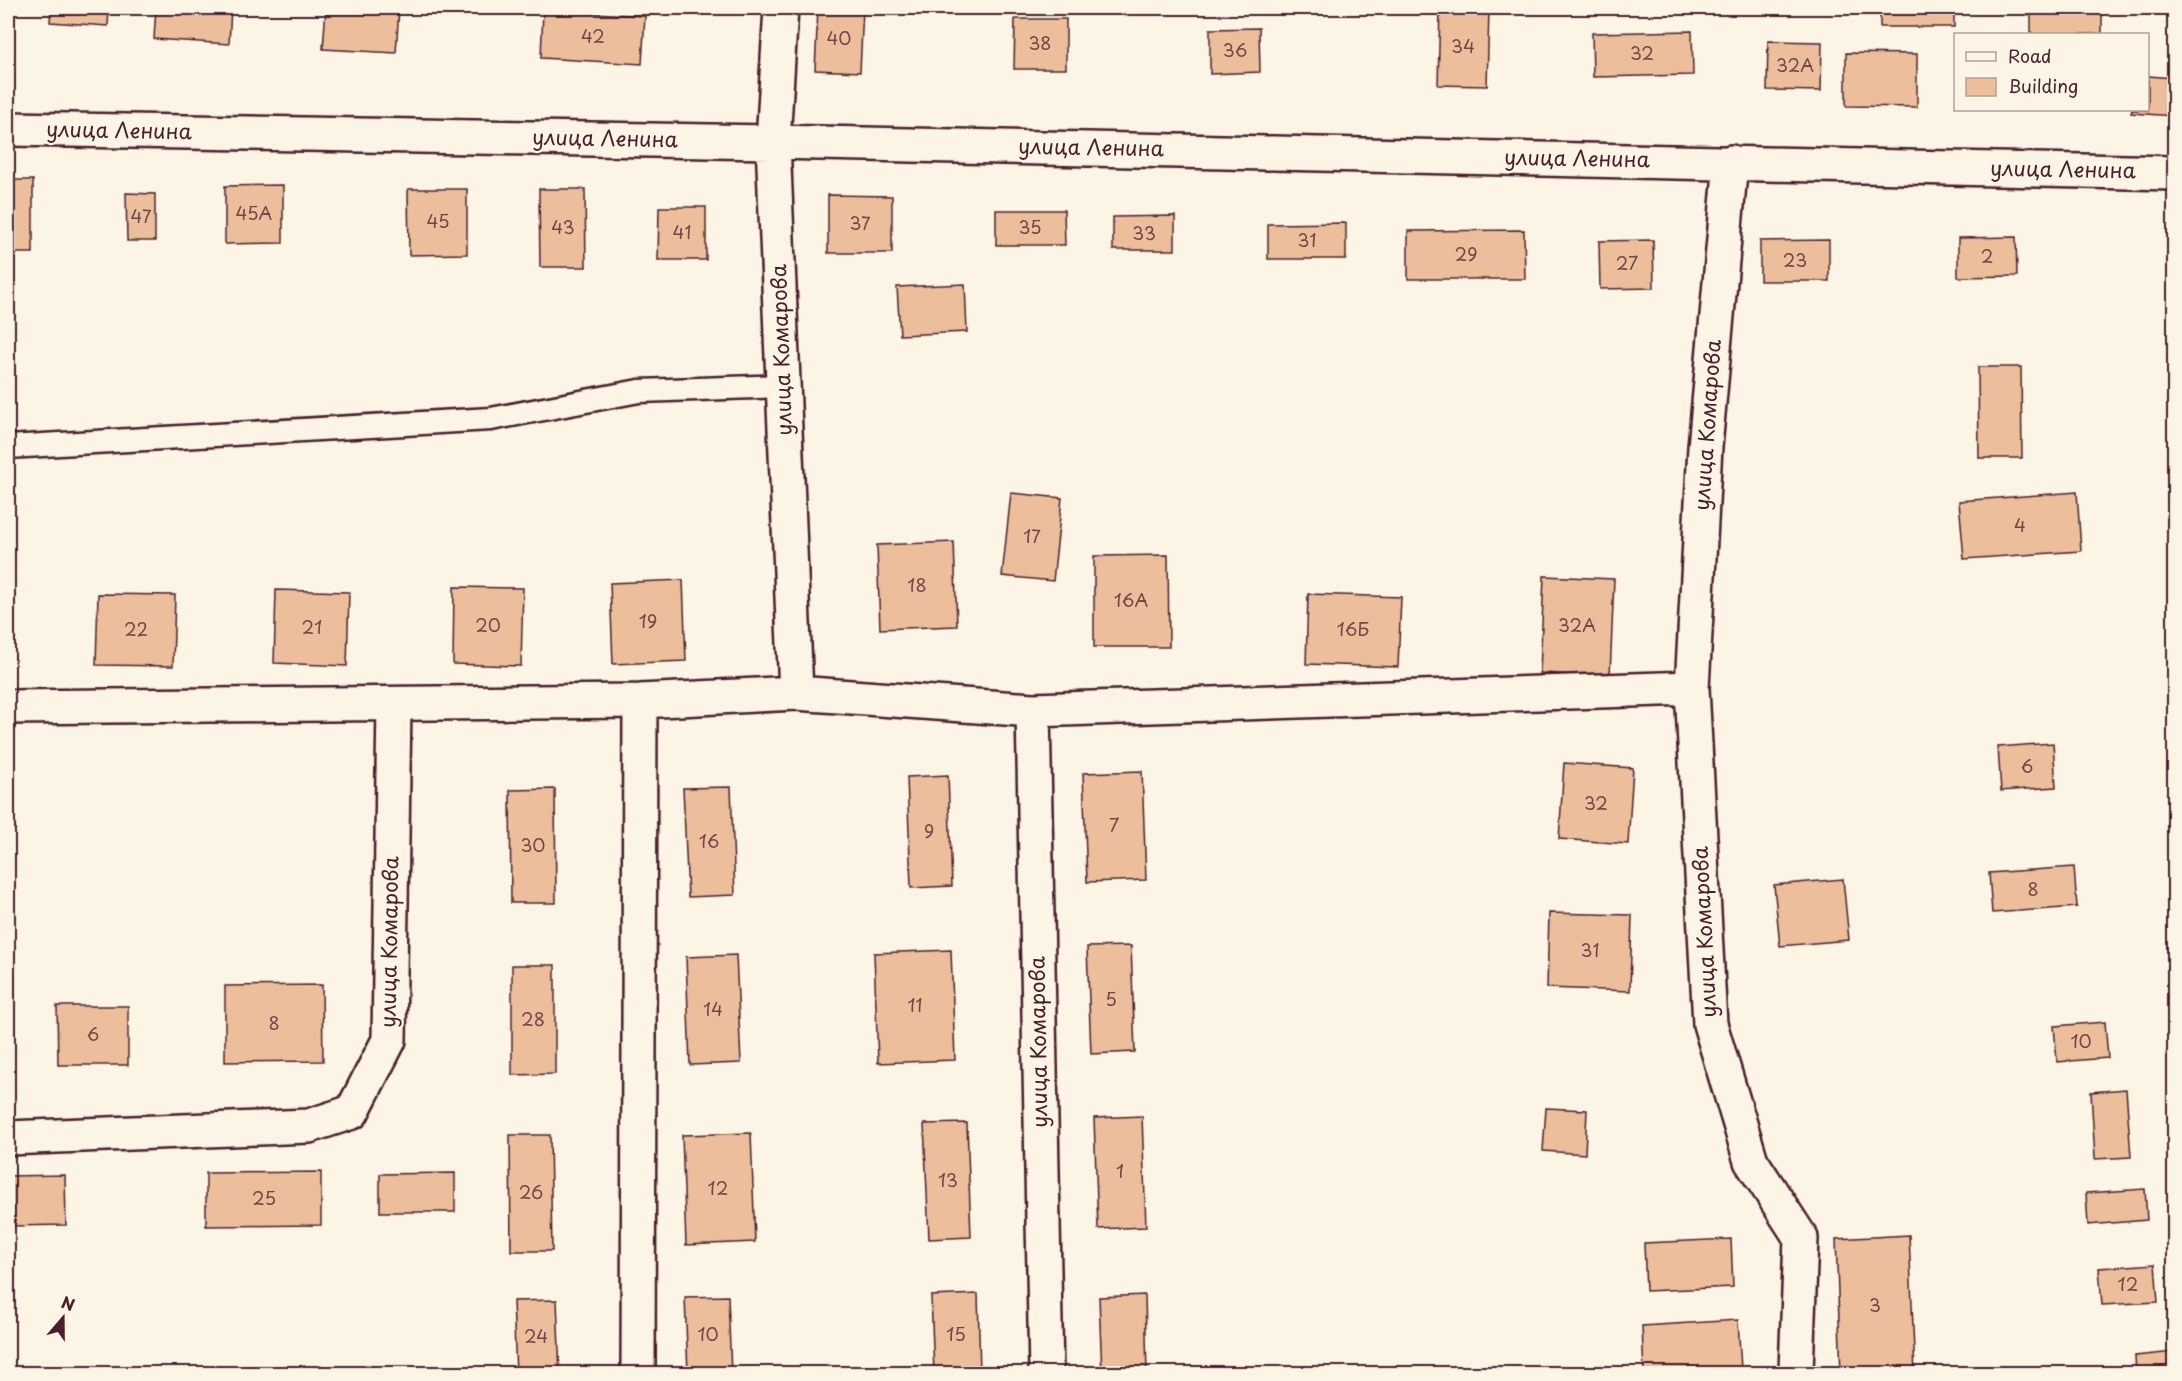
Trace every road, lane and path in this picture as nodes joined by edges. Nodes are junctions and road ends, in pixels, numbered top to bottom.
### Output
1 (781, 8) edge
2 (8, 129) edge
3 (773, 142) junction
4 (1731, 162) junction
5 (2175, 173) edge
6 (783, 386) junction
7 (8, 447) edge
8 (1692, 688) junction
9 (796, 693) junction
10 (640, 701) junction
11 (394, 705) junction
12 (8, 707) edge
13 (1033, 710) junction
14 (8, 1138) edge
15 (1796, 1371) dead end
16 (638, 1374) edge
17 (1046, 1374) edge

1 - 3 street, улица Комарова
2 - 3 street, улица Ленина
3 - 4 street, улица Ленина
3 - 6 street, улица Комарова
4 - 5 street, улица Ленина
4 - 8 street, улица Комарова
6 - 7 lane
6 - 9 street, улица Комарова
8 - 13 street
8 - 15 street, улица Комарова
9 - 10 street
9 - 13 street
10 - 11 street
10 - 16 street
11 - 12 street
11 - 14 street, улица Комарова
13 - 17 street, улица Комарова

